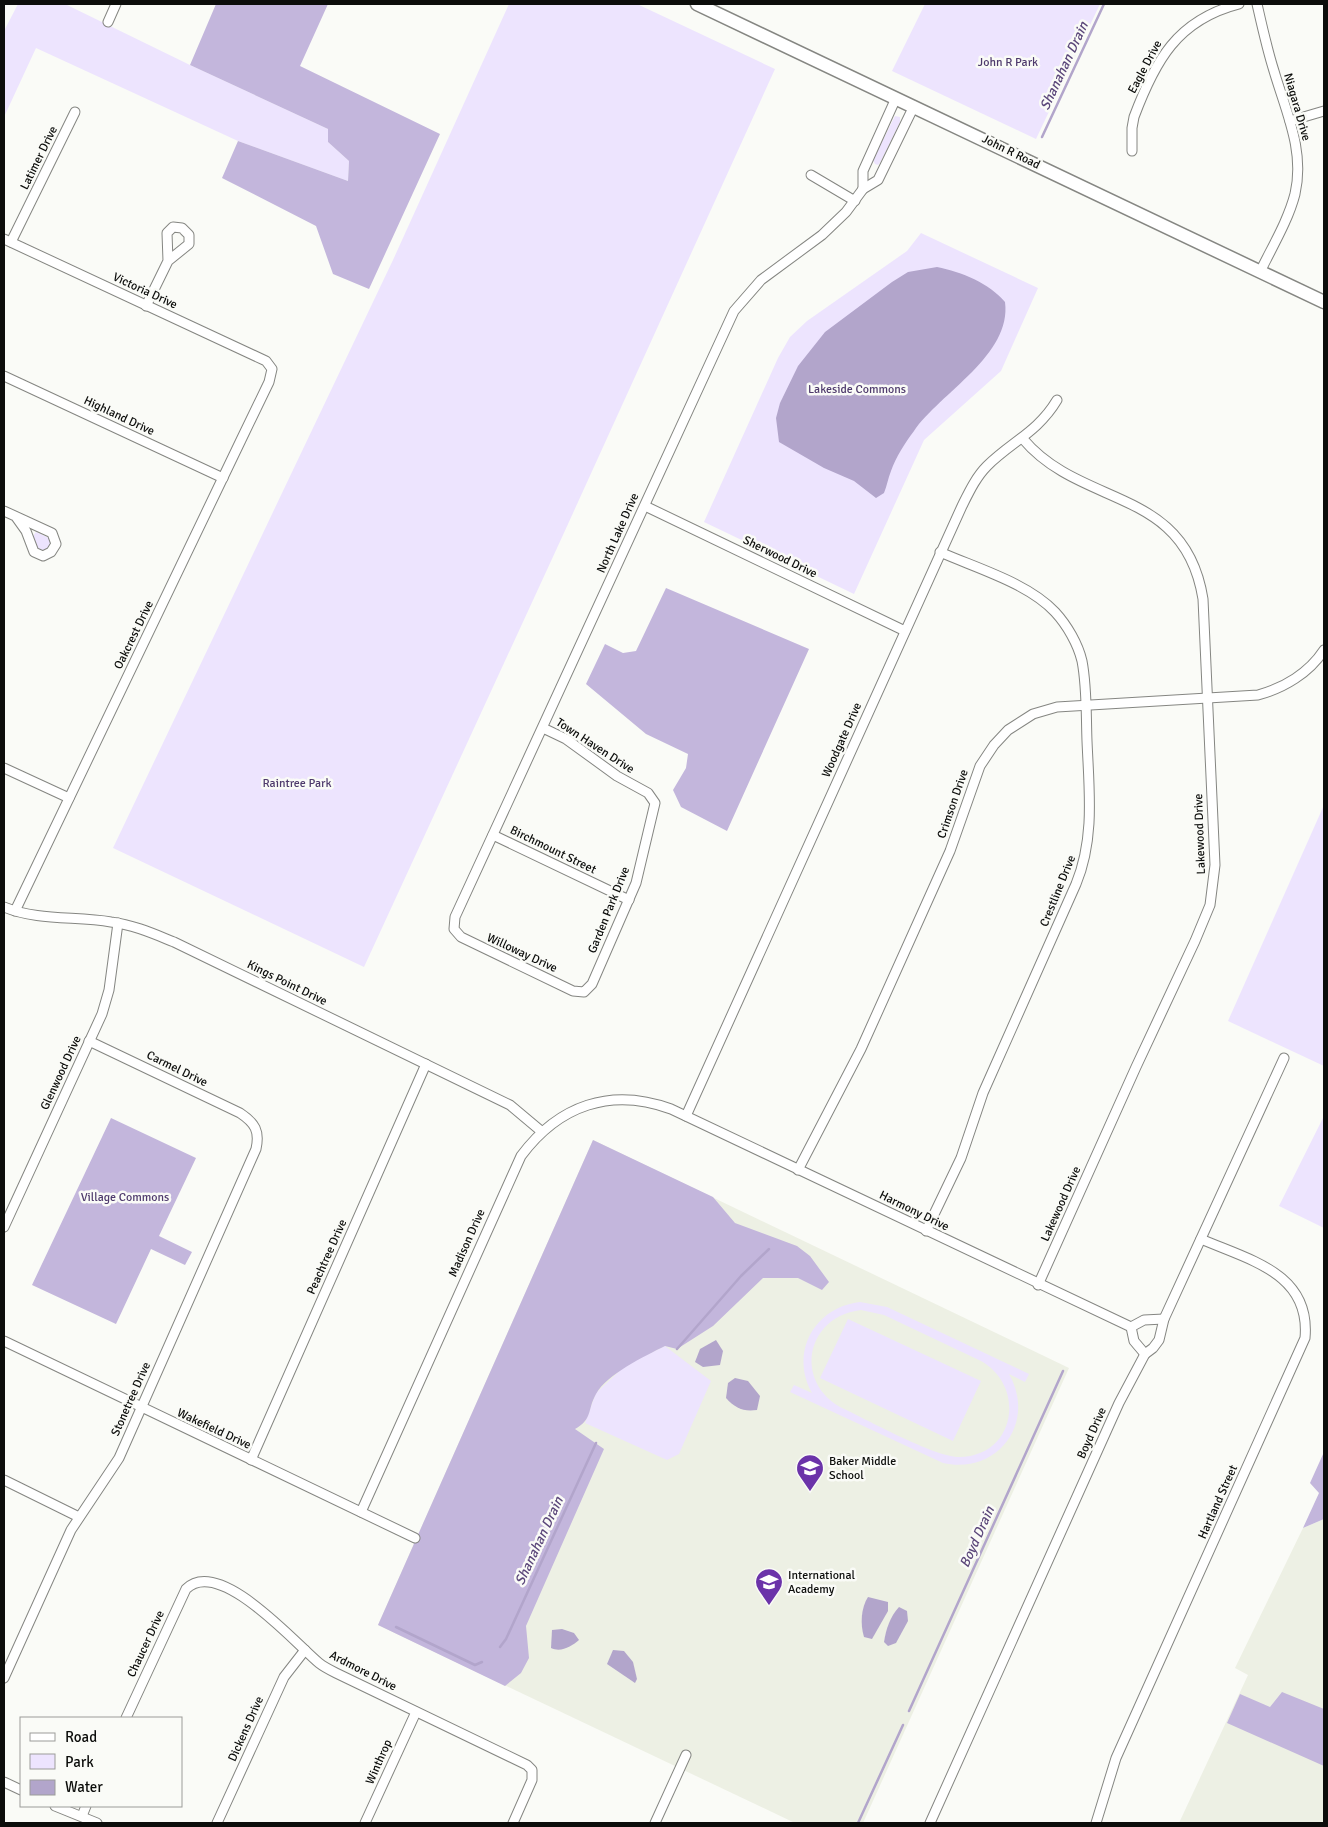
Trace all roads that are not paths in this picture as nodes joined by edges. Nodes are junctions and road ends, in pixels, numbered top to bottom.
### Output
1 (116, 4) edge
2 (697, 4) edge
3 (1238, 4) edge
4 (1257, 4) edge
5 (108, 22) dead end
6 (896, 98) junction
7 (914, 106) junction
8 (1324, 110) edge
9 (75, 112) dead end
10 (1290, 121) junction
11 (1132, 151) dead end
12 (811, 175) dead end
13 (863, 189) junction
14 (855, 201) junction
15 (7, 241) edge
16 (168, 261) dead end
17 (1260, 272) junction
18 (1324, 302) edge
19 (146, 306) junction
20 (272, 369) joint
21 (4, 376) edge
22 (1056, 400) dead end
23 (1023, 439) junction
24 (223, 478) junction
25 (645, 506) junction
26 (4, 511) edge
27 (16, 517) junction
28 (940, 552) junction
29 (905, 631) junction
30 (1324, 650) edge
31 (1207, 700) junction
32 (1086, 704) junction
33 (543, 728) junction
34 (4, 768) edge
35 (69, 798) junction
36 (655, 803) joint
37 (493, 835) junction
38 (629, 900) junction
39 (4, 906) edge
40 (15, 911) junction
41 (118, 923) junction
42 (454, 929) joint
43 (584, 992) joint
44 (89, 1041) junction
45 (1284, 1058) dead end
46 (426, 1064) junction
47 (686, 1116) junction
48 (253, 1122) joint
49 (541, 1131) junction
50 (798, 1170) junction
51 (4, 1226) edge
52 (926, 1231) junction
53 (1201, 1239) junction
54 (1038, 1285) junction
55 (1164, 1319) junction
56 (1131, 1327) junction
57 (4, 1341) edge
58 (1145, 1354) junction
59 (141, 1407) junction
60 (251, 1460) junction
61 (4, 1480) edge
62 (361, 1512) junction
63 (79, 1517) junction
64 (415, 1538) dead end
65 (193, 1583) joint
66 (305, 1650) junction
67 (4, 1678) edge
68 (416, 1712) junction
69 (126, 1717) edge
70 (686, 1755) dead end
71 (4, 1782) edge
72 (20, 1790) edge
73 (58, 1807) edge
74 (86, 1807) edge
75 (82, 1816) junction
76 (98, 1823) edge
77 (217, 1823) edge
78 (365, 1823) edge
79 (512, 1823) edge
80 (655, 1823) edge
81 (930, 1823) edge
82 (1096, 1823) edge

1 - 5 street
2 - 6 main road, John R Road
3 - 11 street, Eagle Drive
4 - 10 street, Niagara Drive
6 - 7 main road, John R Road
6 - 13 street, North Lake Drive
7 - 13 street, North Lake Drive
7 - 17 main road, John R Road
8 - 10 street
9 - 15 street, Latimer Drive
10 - 17 street, Niagara Drive
12 - 14 street
13 - 14 street, North Lake Drive
14 - 25 street, North Lake Drive
15 - 19 street, Victoria Drive
16 - 19 street
17 - 18 main road, John R Road
19 - 20 street, Victoria Drive
20 - 24 street, Oakcrest Drive
21 - 24 street, Highland Drive
22 - 23 street, Woodgate Drive
23 - 28 street, Woodgate Drive
23 - 31 street, Lakewood Drive
24 - 35 street, Oakcrest Drive
25 - 29 street, Sherwood Drive
25 - 33 street, North Lake Drive
26 - 27 street
27 - 27 street
28 - 29 street, Woodgate Drive
28 - 32 street, Crestline Drive
29 - 47 street, Woodgate Drive
30 - 31 street, Crimson Drive
31 - 32 street, Crimson Drive
31 - 54 street, Lakewood Drive
32 - 50 street, Crimson Drive
32 - 52 street, Crestline Drive
33 - 36 street, Town Haven Drive
33 - 37 street, North Lake Drive
34 - 35 street
35 - 40 street, Oakcrest Drive
36 - 38 street, Garden Park Drive
37 - 38 street, Birchmount Street
37 - 42 street, North Lake Drive
38 - 43 street, Garden Park Drive
39 - 40 street, Kings Point Drive
40 - 41 street, Kings Point Drive
41 - 44 street, Glenwood Drive
41 - 46 street, Kings Point Drive
42 - 43 street, Willoway Drive
44 - 48 street, Carmel Drive
44 - 51 street, Glenwood Drive
45 - 53 street, Boyd Drive
46 - 49 street, Kings Point Drive
46 - 60 street, Peachtree Drive
47 - 49 street, Madison Drive
47 - 50 street, Harmony Drive
48 - 59 street, Stonetree Drive
49 - 62 street, Madison Drive
50 - 52 street, Harmony Drive
52 - 54 street, Harmony Drive
53 - 55 street, Boyd Drive
53 - 82 street, Hartland Street
54 - 56 street, Harmony Drive
55 - 56 street
55 - 58 street, Boyd Drive
56 - 58 street
57 - 59 street, Wakefield Drive
58 - 81 street, Boyd Drive
59 - 60 street, Wakefield Drive
59 - 63 street, Stonetree Drive
60 - 62 street, Wakefield Drive
61 - 63 street
62 - 64 street, Wakefield Drive
63 - 67 street, Stonetree Drive
65 - 66 street, Ardmore Drive
65 - 69 street, Chaucer Drive
66 - 68 street, Ardmore Drive
66 - 77 street, Dickens Drive
68 - 78 street, Winthrop
68 - 79 street, Ardmore Drive
70 - 80 street
71 - 72 street
73 - 75 street
74 - 75 street
75 - 76 street

